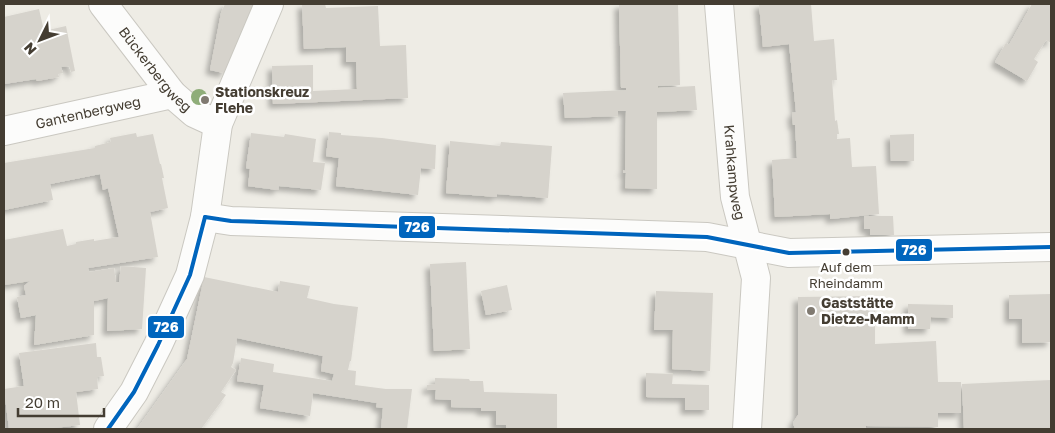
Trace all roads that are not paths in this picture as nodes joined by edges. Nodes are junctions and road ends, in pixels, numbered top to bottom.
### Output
1 (103, 4) edge
2 (269, 4) edge
3 (719, 4) edge
4 (172, 94) junction
5 (218, 124) junction
6 (4, 131) edge
7 (205, 217) junction
8 (748, 245) junction
9 (1051, 247) edge
10 (108, 429) edge
11 (747, 429) edge

1 - 4 street, Bückerbergweg
2 - 5 street
3 - 8 street, Krahkampweg
4 - 5 street, Bückerbergweg
4 - 6 street, Gantenbergweg
5 - 7 street
7 - 8 street
7 - 10 street
8 - 9 street
8 - 11 street, Krahkampweg

